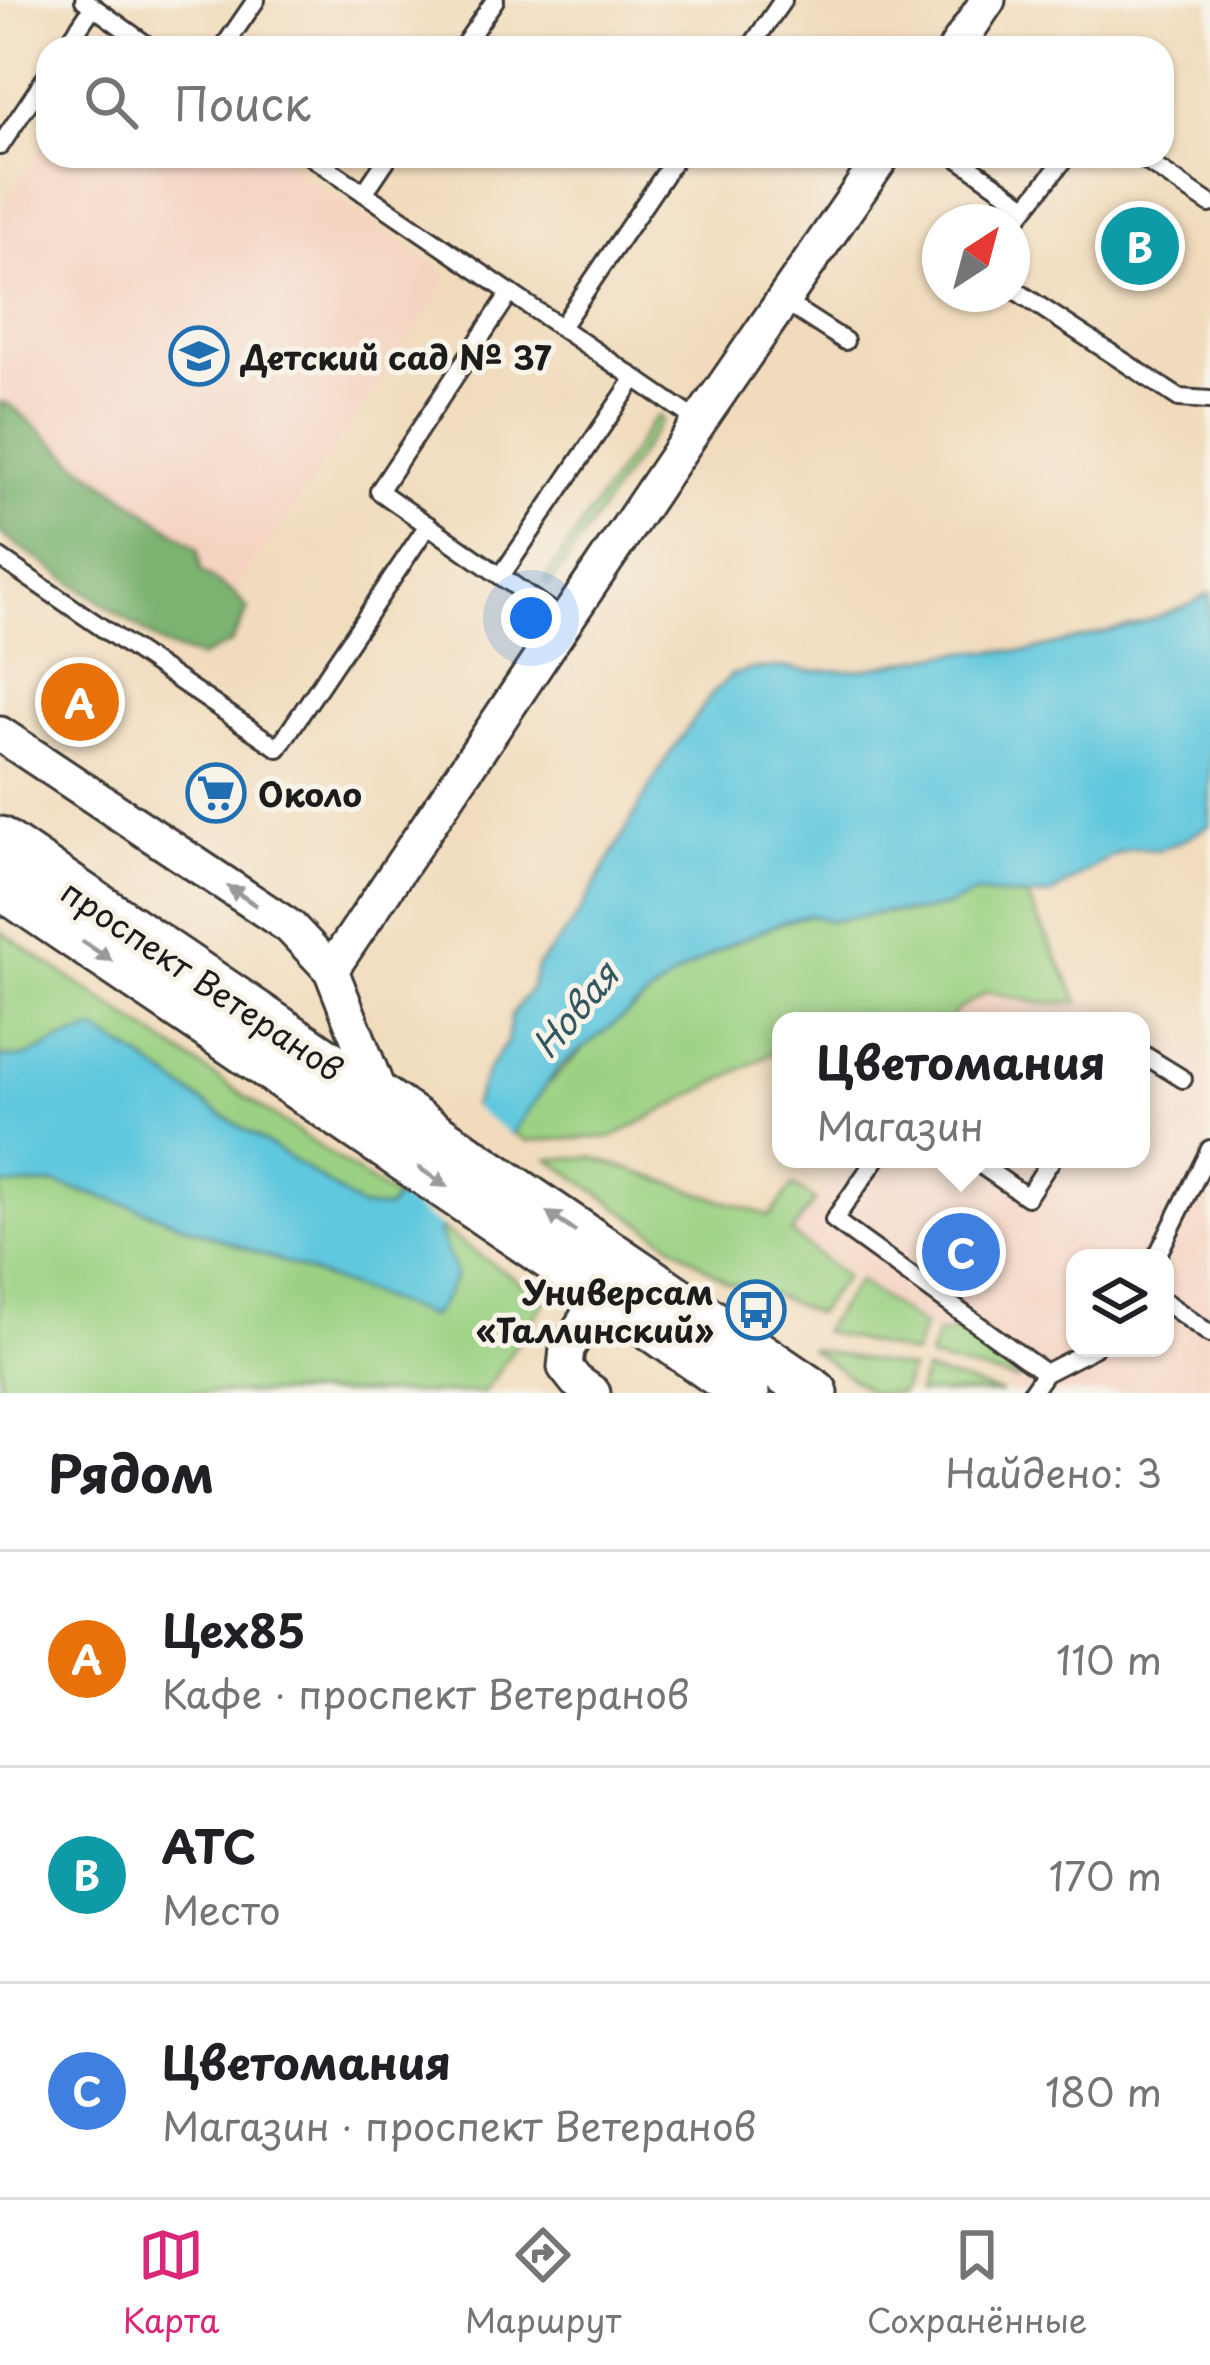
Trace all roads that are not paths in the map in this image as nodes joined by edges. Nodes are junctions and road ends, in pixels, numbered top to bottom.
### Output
1 (256, 0) edge
2 (495, 0) edge
3 (783, 0) edge
4 (988, 0) edge
5 (88, 4) edge
6 (71, 36) edge
7 (135, 36) edge
8 (231, 36) edge
9 (470, 36) edge
10 (758, 36) edge
11 (964, 36) edge
12 (36, 92) edge
13 (0, 146) edge
14 (328, 168) edge
15 (381, 168) edge
16 (669, 168) edge
17 (875, 168) edge
18 (972, 168) edge
19 (1057, 168) edge
20 (1157, 168) edge
21 (364, 193) junction
22 (1023, 204) edge
23 (1028, 204) edge
24 (1210, 204) edge
25 (510, 293) junction
26 (1030, 300) edge
27 (783, 301) junction
28 (561, 327) junction
29 (845, 341) dead end
30 (635, 379) junction
31 (1210, 400) edge
32 (699, 422) junction
33 (428, 525) junction
34 (0, 558) edge
35 (501, 577) junction
36 (565, 621) junction
37 (0, 734) edge
38 (0, 841) edge
39 (0, 885) edge
40 (331, 970) junction
41 (1150, 1059) edge
42 (1183, 1079) dead end
43 (391, 1121) junction
44 (1210, 1149) edge
45 (870, 1168) edge
46 (985, 1168) edge
47 (1046, 1168) edge
48 (1160, 1249) edge
49 (612, 1277) junction
50 (1174, 1308) edge
51 (1210, 1334) edge
52 (1076, 1357) edge
53 (1046, 1372) junction
54 (593, 1393) edge
55 (746, 1393) edge
56 (814, 1393) edge
57 (1031, 1393) edge

1 - 8 lane
2 - 9 lane
3 - 10 lane
4 - 11 street
5 - 6 lane
5 - 7 lane
12 - 13 lane
14 - 21 lane
15 - 21 lane
16 - 28 lane
17 - 27 street
18 - 22 lane
19 - 23 lane
20 - 24 lane
21 - 25 lane
25 - 28 lane
25 - 33 lane
26 - 31 lane
27 - 29 lane
27 - 32 street
28 - 30 lane
30 - 32 lane
30 - 35 lane
32 - 36 street
33 - 34 lane
33 - 35 lane
35 - 36 lane
36 - 40 street
40 -> 37 street
38 - 43 main road, проспект Ветеранов
39 -> 43 main road, проспект Ветеранов
40 - 43 street
41 - 42 lane
43 - 49 main road
44 - 48 lane
45 - 53 lane
46 - 47 lane
49 - 54 street
49 - 55 main road
49 - 56 main road
50 - 51 lane
52 - 53 lane
53 - 57 lane

